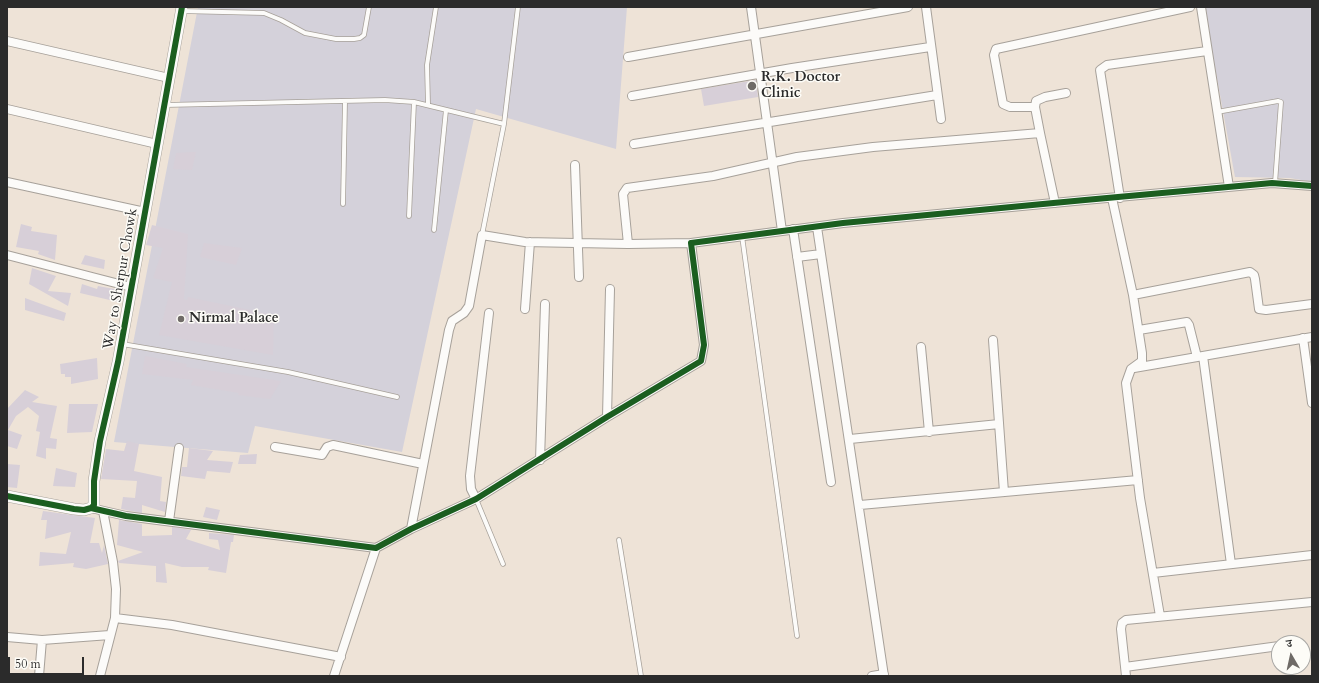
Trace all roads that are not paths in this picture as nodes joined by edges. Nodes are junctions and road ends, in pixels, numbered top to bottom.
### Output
1 (369, 7) edge
2 (436, 7) edge
3 (518, 7) edge
4 (751, 7) edge
5 (908, 7) edge
6 (926, 7) edge
7 (1190, 7) edge
8 (1201, 7) edge
9 (888, 8) edge
10 (181, 9) edge
11 (754, 35) junction
12 (7, 41) edge
13 (930, 47) junction
14 (1207, 51) junction
15 (628, 57) dead end
16 (761, 73) junction
17 (169, 78) junction
18 (1066, 93) dead end
19 (937, 95) junction
20 (632, 96) dead end
21 (345, 101) junction
22 (414, 102) junction
23 (428, 104) junction
24 (164, 105) junction
25 (1035, 106) junction
26 (7, 109) edge
27 (446, 110) junction
28 (1217, 112) junction
29 (941, 119) dead end
30 (768, 122) junction
31 (504, 124) junction
32 (1040, 134) junction
33 (157, 144) junction
34 (634, 144) dead end
35 (772, 162) junction
36 (575, 165) dead end
37 (7, 182) edge
38 (1275, 183) junction
39 (1312, 186) edge
40 (1228, 188) junction
41 (1116, 198) junction
42 (1055, 203) junction
43 (343, 204) dead end
44 (145, 212) junction
45 (409, 216) dead end
46 (817, 227) junction
47 (793, 229) junction
48 (434, 230) dead end
49 (782, 231) junction
50 (482, 235) junction
51 (742, 236) junction
52 (530, 242) junction
53 (578, 243) junction
54 (691, 243) junction
55 (628, 244) junction
56 (821, 254) junction
57 (7, 255) edge
58 (797, 257) junction
59 (579, 277) dead end
60 (132, 288) junction
61 (610, 289) dead end
62 (1133, 295) junction
63 (545, 304) dead end
64 (1312, 304) edge
65 (525, 309) dead end
66 (489, 313) dead end
67 (1139, 330) junction
68 (1312, 337) edge
69 (1303, 338) junction
70 (993, 340) dead end
71 (121, 344) junction
72 (921, 347) dead end
73 (1200, 357) junction
74 (1131, 369) junction
75 (397, 397) dead end
76 (1312, 403) edge
77 (607, 417) junction
78 (999, 424) junction
79 (929, 432) junction
80 (850, 439) junction
81 (275, 447) dead end
82 (179, 448) dead end
83 (540, 460) junction
84 (423, 464) junction
85 (1138, 480) junction
86 (831, 482) dead end
87 (1004, 492) junction
88 (7, 496) edge
89 (476, 499) junction
90 (860, 505) junction
91 (91, 508) junction
92 (103, 511) junction
93 (169, 521) junction
94 (411, 529) junction
95 (620, 540) dead end
96 (376, 548) junction
97 (1312, 555) edge
98 (503, 564) dead end
99 (1231, 564) junction
100 (1153, 573) junction
101 (1312, 602) edge
102 (1160, 616) junction
103 (115, 618) junction
104 (110, 635) junction
105 (797, 636) dead end
106 (7, 637) edge
107 (42, 640) junction
108 (1271, 647) edge
109 (341, 657) junction
110 (1125, 667) junction
111 (884, 675) edge
112 (40, 676) edge
113 (100, 676) edge
114 (334, 676) edge
115 (641, 676) edge
116 (872, 676) edge
117 (1126, 676) edge

1 - 10 lane
2 - 23 lane
3 - 31 lane
4 - 11 street
5 - 9 street
6 - 13 street
7 - 25 street
8 - 14 street
9 - 11 street
10 - 17 street, Way to Sherpur Chowk
11 - 15 street
11 - 16 street
12 - 17 street
13 - 16 street
13 - 19 street
14 - 28 street
14 - 41 street
16 - 20 street
16 - 30 street
17 - 24 street, Way to Sherpur Chowk
18 - 25 street
19 - 29 street
19 - 30 street
21 - 22 lane
21 - 24 lane
21 - 43 lane
22 - 23 lane
22 - 45 lane
23 - 27 lane
24 - 33 street, Way to Sherpur Chowk
25 - 32 street
26 - 33 street
27 - 31 lane
27 - 48 lane
28 - 38 lane
28 - 40 street
30 - 34 street
30 - 35 street
31 - 50 lane
32 - 35 street
32 - 42 street
33 - 44 street, Way to Sherpur Chowk
35 - 49 street
35 - 55 street
36 - 53 street
37 - 44 street
38 - 39 street
38 - 40 street
40 - 41 street
41 - 42 street
41 - 62 street
42 - 46 street
44 - 60 street, Way to Sherpur Chowk
46 - 47 street
46 - 56 street
47 - 49 street
47 - 58 street
49 - 51 street
50 - 52 street
50 - 84 street
51 - 54 street
51 - 105 lane
52 - 53 street
52 - 65 street
53 - 55 street
53 - 59 street
54 - 55 street
54 - 77 street
56 - 58 street
56 - 80 street
57 - 60 street
58 - 86 street
60 - 71 street, Way to Sherpur Chowk
61 - 77 street
62 - 64 street
62 - 67 street
63 - 83 street
66 - 89 street
67 - 73 street
67 - 74 street
68 - 69 street
69 - 73 street
69 - 76 street
70 - 78 street
71 - 75 lane
71 - 91 street, Way to Sherpur Chowk
72 - 79 street
73 - 74 street
73 - 99 street
74 - 85 street
77 - 83 street
78 - 79 street
78 - 87 street
79 - 80 street
80 - 90 street
81 - 84 street
82 - 93 street
83 - 89 street
84 - 94 street
85 - 87 street
85 - 100 street
87 - 90 street
88 - 91 street
89 - 94 street
89 - 98 lane
90 - 111 street
91 - 92 street
92 - 93 street
92 - 103 street
93 - 96 street
94 - 96 street
95 - 115 lane
96 - 109 street
97 - 99 street
99 - 100 street
100 - 102 street
101 - 102 street
102 - 110 street
103 - 104 street
103 - 109 street
104 - 107 street
104 - 113 street
106 - 107 street
107 - 112 street
108 - 110 street
109 - 114 street
110 - 117 street
111 - 116 street

